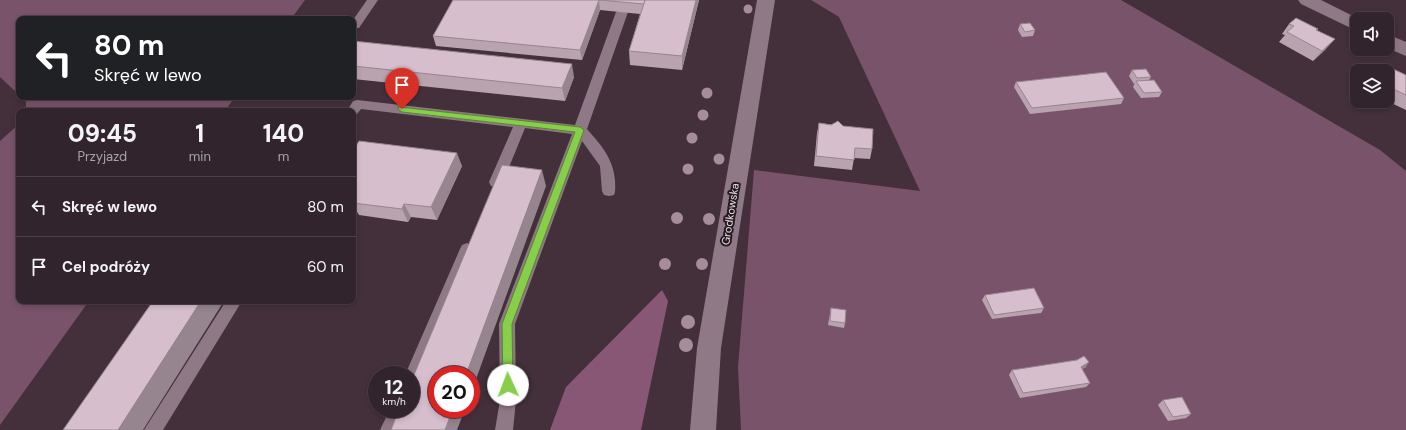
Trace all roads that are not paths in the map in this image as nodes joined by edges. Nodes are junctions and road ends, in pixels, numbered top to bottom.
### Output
1 (373, 0) edge
2 (766, 0) edge
3 (1307, 0) edge
4 (622, 12) edge
5 (1350, 22) edge
6 (356, 26) dead end
7 (1394, 44) edge
8 (1406, 50) edge
9 (355, 108) edge
10 (521, 123) junction
11 (580, 130) junction
12 (609, 191) dead end
13 (489, 196) edge
14 (474, 233) edge
15 (232, 304) edge
16 (417, 366) edge
17 (394, 418) edge
18 (153, 430) edge
19 (389, 430) edge
20 (504, 430) edge
21 (704, 430) edge

1 - 6 lane
2 - 21 main road, Grodkowska
3 - 5 main road
4 - 11 lane
7 - 8 main road
9 - 10 lane
10 - 11 lane
10 - 13 lane
11 - 12 lane
11 - 20 lane
14 - 16 lane
15 - 18 lane
17 - 19 lane

